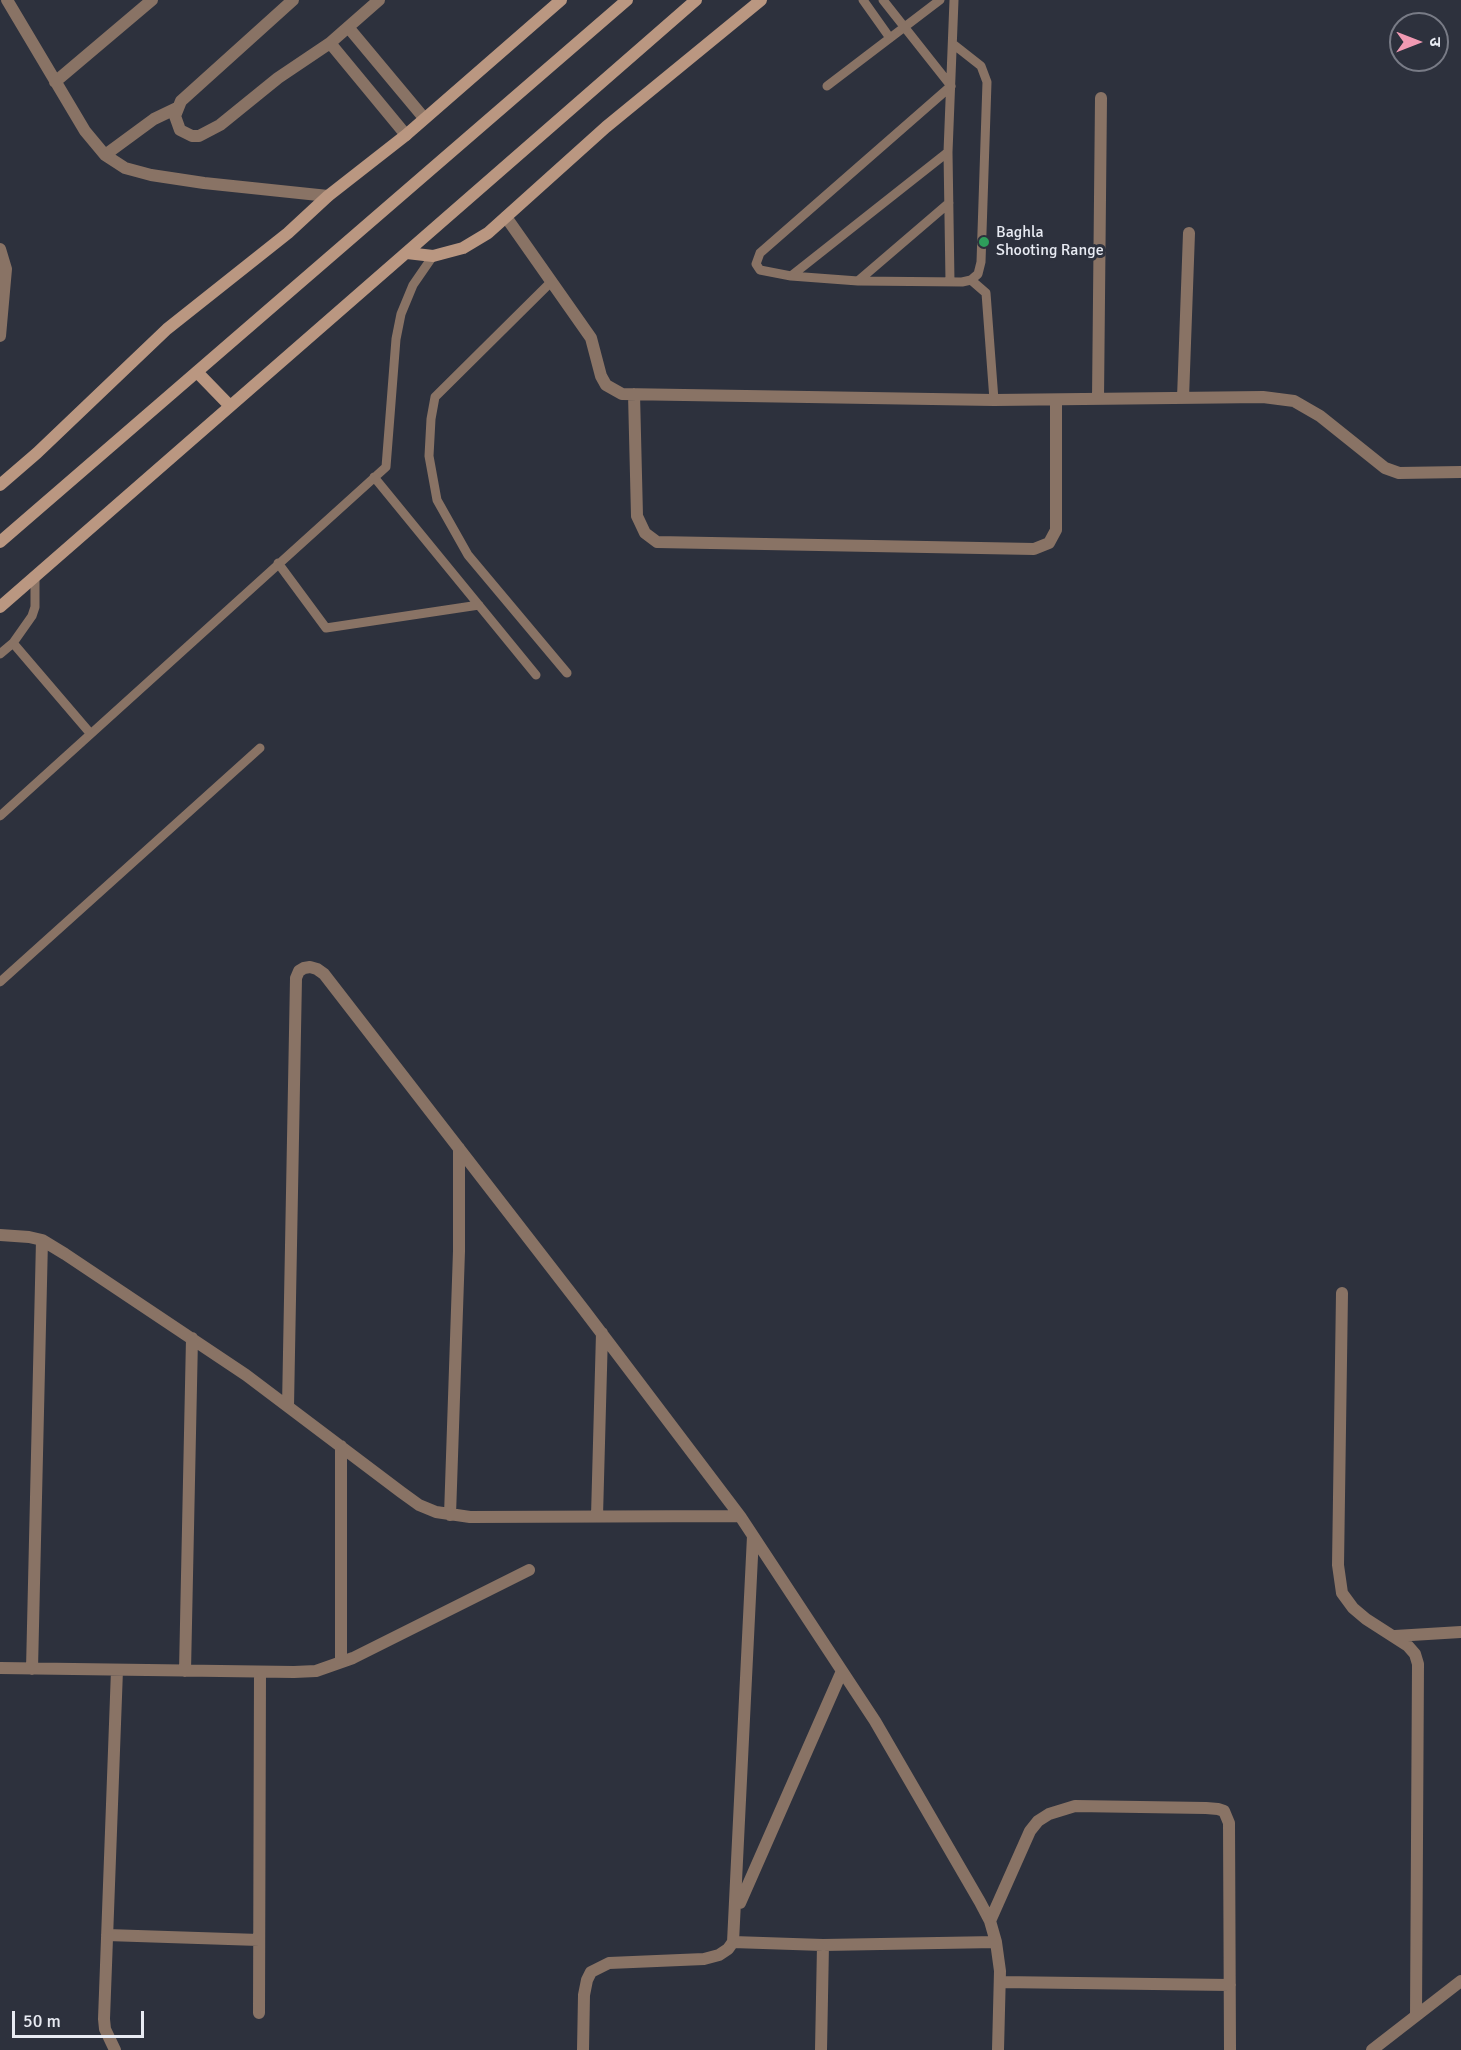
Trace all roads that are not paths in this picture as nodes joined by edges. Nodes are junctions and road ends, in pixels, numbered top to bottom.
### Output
1 (7, 0) edge
2 (152, 0) edge
3 (293, 0) edge
4 (379, 0) edge
5 (561, 0) edge
6 (627, 0) edge
7 (696, 0) edge
8 (760, 0) edge
9 (863, 0) edge
10 (883, 0) edge
11 (940, 0) edge
12 (954, 0) edge
13 (348, 27) junction
14 (904, 27) junction
15 (890, 38) junction
16 (330, 43) junction
17 (953, 44) junction
18 (55, 82) junction
19 (827, 87) dead end
20 (951, 87) junction
21 (1101, 98) dead end
22 (177, 108) junction
23 (424, 118) junction
24 (406, 135) junction
25 (948, 152) junction
26 (105, 155) junction
27 (328, 196) junction
28 (949, 203) junction
29 (506, 217) junction
30 (1190, 233) dead end
31 (0, 249) edge
32 (406, 253) junction
33 (433, 256) junction
34 (791, 276) junction
35 (971, 280) junction
36 (858, 281) junction
37 (551, 282) junction
38 (950, 282) junction
39 (0, 336) edge
40 (197, 372) junction
41 (634, 394) junction
42 (1183, 398) junction
43 (1098, 399) junction
44 (994, 400) junction
45 (1056, 400) junction
46 (230, 406) junction
47 (1461, 472) edge
48 (374, 477) junction
49 (0, 485) edge
50 (0, 542) edge
51 (278, 563) junction
52 (35, 577) junction
53 (479, 605) junction
54 (0, 607) edge
55 (13, 643) junction
56 (0, 654) edge
57 (567, 674) dead end
58 (536, 675) dead end
59 (90, 733) junction
60 (260, 748) dead end
61 (0, 816) edge
62 (0, 982) edge
63 (459, 1148) junction
64 (0, 1235) edge
65 (42, 1240) junction
66 (1342, 1293) dead end
67 (602, 1333) junction
68 (192, 1338) junction
69 (288, 1406) junction
70 (341, 1446) junction
71 (450, 1515) junction
72 (597, 1516) junction
73 (740, 1516) junction
74 (753, 1536) junction
75 (529, 1570) dead end
76 (1461, 1632) edge
77 (1395, 1636) junction
78 (341, 1662) junction
79 (0, 1668) edge
80 (32, 1669) junction
81 (117, 1670) junction
82 (185, 1671) junction
83 (842, 1671) junction
84 (260, 1672) junction
85 (736, 1910) junction
86 (990, 1921) junction
87 (107, 1935) junction
88 (259, 1940) junction
89 (734, 1942) junction
90 (996, 1942) junction
91 (824, 1945) junction
92 (1461, 1981) edge
93 (1000, 1982) junction
94 (1230, 1985) junction
95 (259, 2013) dead end
96 (1416, 2016) junction
97 (115, 2050) edge
98 (583, 2050) edge
99 (821, 2050) edge
100 (998, 2050) edge
101 (1230, 2050) edge
102 (1372, 2050) edge

1 - 18 street
2 - 18 street
3 - 22 street
4 - 13 street
5 - 23 main road
6 - 40 main road
7 - 32 main road
8 - 29 main road
9 - 15 lane
10 - 14 lane
11 - 14 lane
12 - 17 lane
13 - 16 street
13 - 23 street
14 - 15 lane
14 - 20 lane
15 - 19 lane
16 - 22 street
16 - 24 street
17 - 20 lane
17 - 35 lane
18 - 26 street
20 - 25 lane
20 - 34 lane
21 - 43 street
22 - 26 street
23 - 24 main road
24 - 27 main road
25 - 28 lane
25 - 34 lane
26 - 27 street
27 - 49 main road
28 - 36 lane
28 - 38 lane
29 - 33 main road
29 - 37 street
30 - 42 street
31 - 39 street
32 - 33 main road
32 - 46 main road
33 - 48 lane
34 - 36 lane
35 - 38 lane
35 - 44 lane
36 - 38 lane
37 - 41 street
37 - 57 lane
40 - 46 main road
40 - 50 main road
41 - 44 street
41 - 45 street
42 - 43 street
42 - 47 street
43 - 45 street
44 - 45 street
46 - 52 main road
48 - 51 lane
48 - 53 lane
51 - 53 lane
51 - 59 lane
52 - 54 main road
52 - 55 lane
53 - 58 lane
55 - 56 lane
55 - 59 lane
59 - 61 lane
60 - 62 lane
63 - 67 street
63 - 69 street
63 - 71 street
64 - 65 street
65 - 68 street
65 - 80 street
66 - 77 street
67 - 72 street
67 - 73 street
68 - 69 street
68 - 82 street
69 - 70 street
70 - 71 street
70 - 78 street
71 - 72 street
72 - 73 street
73 - 74 street
74 - 83 street
74 - 85 street
75 - 78 street
76 - 77 street
77 - 96 street
78 - 84 street
79 - 80 street
80 - 81 street
81 - 82 street
81 - 87 street
82 - 84 street
83 - 85 street
83 - 86 street
84 - 88 street
85 - 89 street
86 - 90 street
86 - 94 street
87 - 88 street
87 - 97 street
88 - 95 street
89 - 91 street
89 - 98 street
90 - 91 street
90 - 93 street
91 - 99 street
92 - 96 street
93 - 94 street
93 - 100 street
94 - 101 street
96 - 102 street

